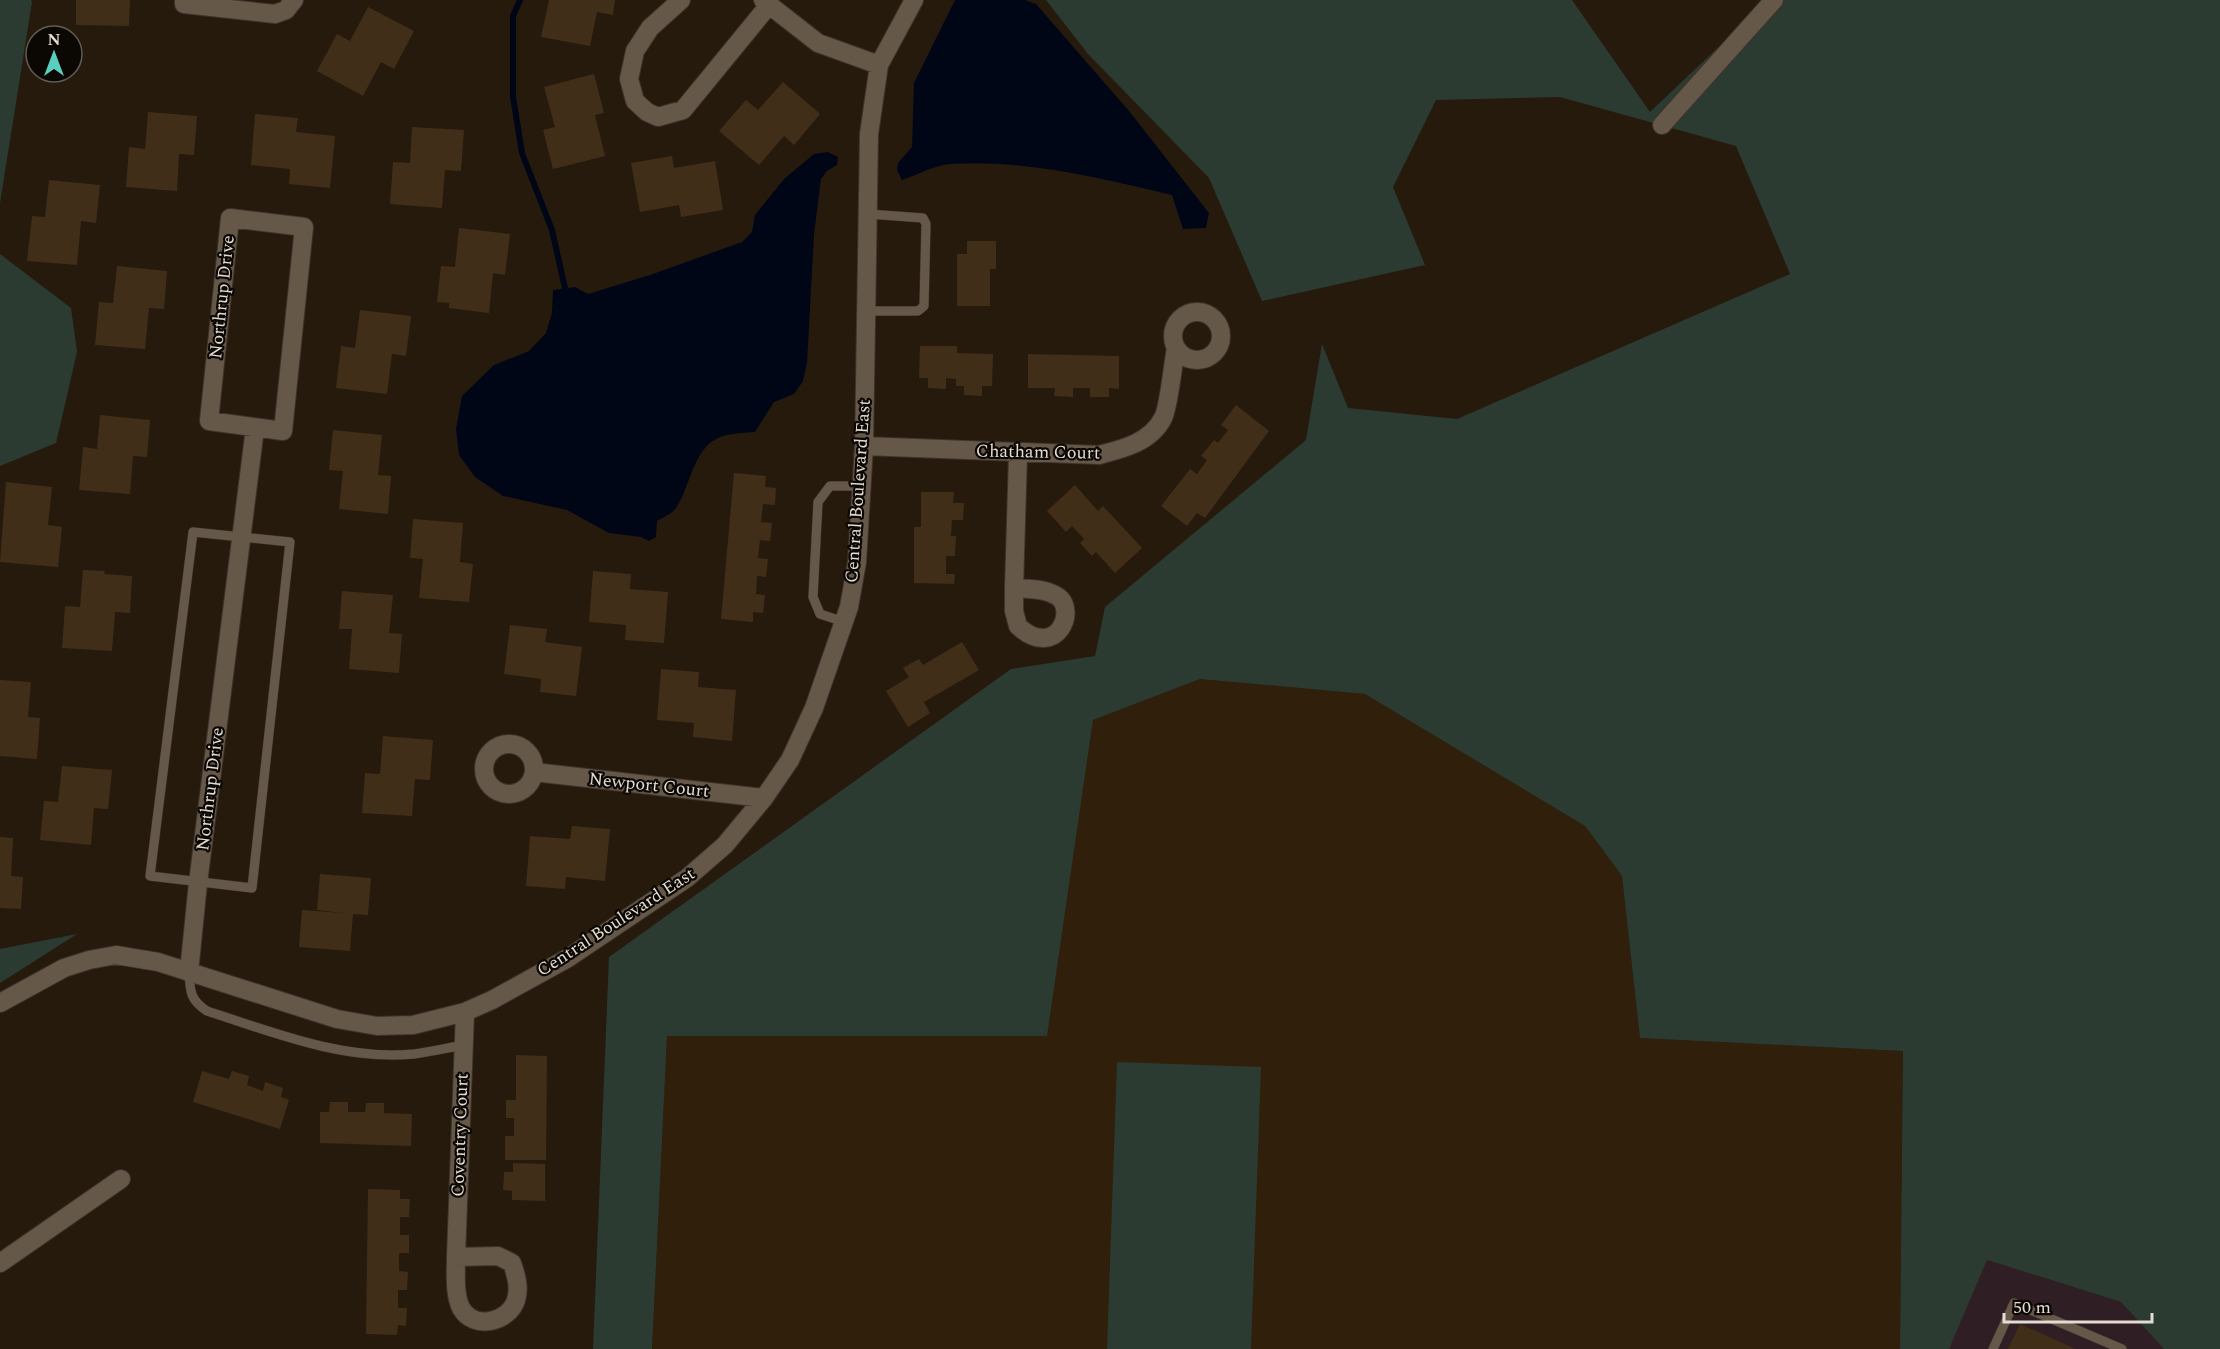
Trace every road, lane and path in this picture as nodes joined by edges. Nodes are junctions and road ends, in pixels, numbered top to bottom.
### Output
1 (184, 0) edge
2 (294, 0) edge
3 (681, 0) edge
4 (914, 0) edge
5 (1774, 0) edge
6 (766, 2) edge
7 (879, 65) junction
8 (1662, 124) dead end
9 (868, 214) junction
10 (866, 310) junction
11 (1176, 348) dead end
12 (255, 428) junction
13 (864, 446) junction
14 (1018, 454) junction
15 (862, 486) junction
16 (242, 536) junction
17 (1014, 588) dead end
18 (844, 622) junction
19 (534, 772) dead end
20 (765, 798) junction
21 (198, 883) junction
22 (189, 972) junction
23 (0, 1003) edge
24 (465, 1012) junction
25 (464, 1045) junction
26 (121, 1179) dead end
27 (456, 1257) dead end
28 (0, 1263) edge
29 (1993, 1349) edge
30 (2122, 1349) edge

1 - 2 street
3 - 6 street
4 - 7 street, Central Boulevard East
5 - 8 street
6 - 7 street
7 - 9 street, Central Boulevard East
9 - 10 street, Central Boulevard East
9 - 10 lane
10 - 13 street, Central Boulevard East
11 - 14 street, Chatham Court
12 - 12 street, Northrup Drive
12 - 16 street, Northrup Drive
13 - 14 street, Chatham Court
13 - 15 street, Central Boulevard East
14 - 17 street
15 - 18 street, Central Boulevard East
15 - 18 lane
16 - 21 street, Northrup Drive
16 - 21 lane
16 - 21 lane
18 - 20 street, Central Boulevard East
19 - 20 street, Newport Court
20 - 24 street, Central Boulevard East
21 - 22 street, Northrup Drive
22 - 23 street, Central Boulevard East
22 - 24 street, Central Boulevard East
22 - 25 lane
24 - 25 street, Coventry Court
25 - 27 street, Coventry Court
26 - 28 street
29 - 30 lane

